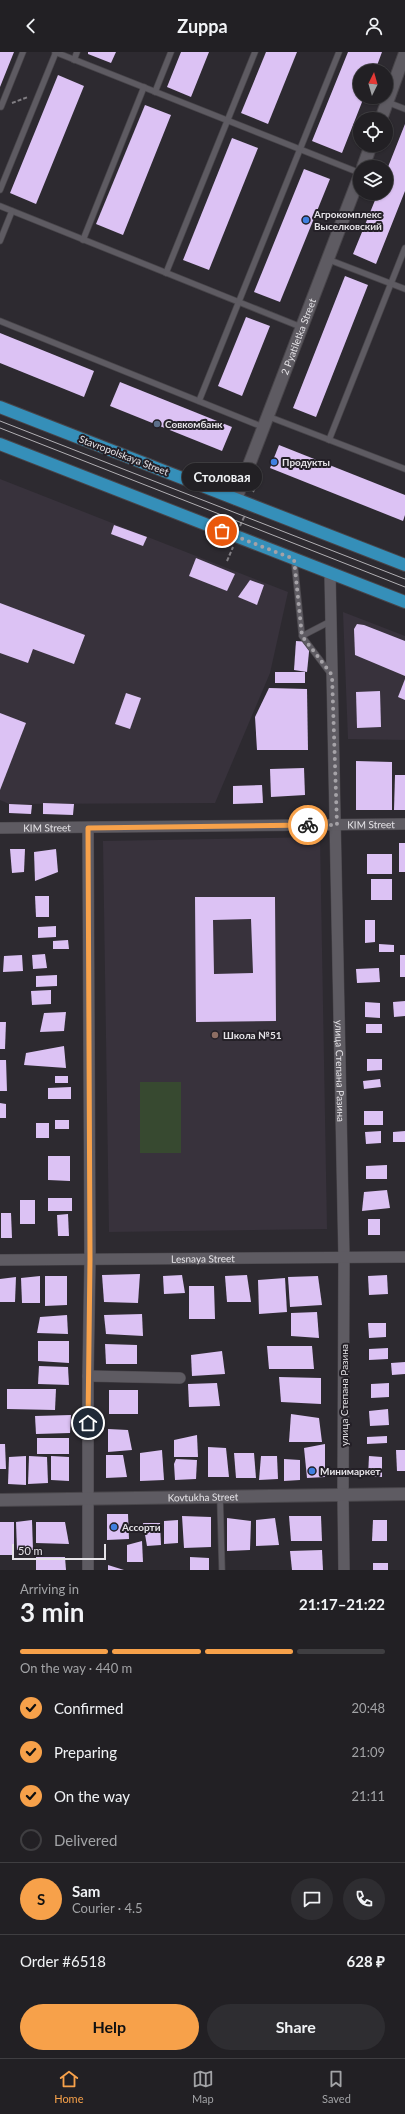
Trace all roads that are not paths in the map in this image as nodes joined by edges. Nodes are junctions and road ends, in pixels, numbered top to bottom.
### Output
1 (23, 52) edge
2 (55, 52) edge
3 (77, 52) edge
4 (171, 52) edge
5 (255, 52) edge
6 (339, 52) edge
7 (405, 53) edge
8 (74, 60) junction
9 (393, 86) edge
10 (144, 87) junction
11 (155, 92) junction
12 (392, 104) edge
13 (1, 107) road end
14 (405, 109) edge
15 (228, 120) junction
16 (300, 149) junction
17 (353, 171) edge
18 (0, 190) edge
19 (353, 192) edge
20 (0, 206) edge
21 (12, 210) junction
22 (0, 240) edge
23 (83, 240) junction
24 (405, 248) edge
25 (327, 259) junction
26 (166, 273) junction
27 (391, 284) junction
28 (405, 289) edge
29 (238, 302) junction
30 (0, 321) edge
31 (301, 327) junction
32 (199, 401) junction
33 (0, 407) edge
34 (265, 421) junction
35 (329, 440) junction
36 (0, 444) edge
37 (405, 469) edge
38 (236, 499) junction
39 (294, 559) junction
40 (405, 566) edge
41 (330, 573) junction
42 (405, 602) edge
43 (331, 621) junction
44 (302, 636) junction
45 (332, 675) junction
46 (405, 824) edge
47 (337, 825) junction
48 (0, 828) edge
49 (88, 828) junction
50 (405, 1257) edge
51 (344, 1258) junction
52 (90, 1259) junction
53 (0, 1260) edge
54 (88, 1376) junction
55 (180, 1378) dead end
56 (405, 1494) edge
57 (343, 1495) junction
58 (220, 1497) junction
59 (0, 1500) edge
60 (88, 1500) junction
61 (88, 1570) edge
62 (222, 1570) edge
63 (344, 1570) edge

1 - 13 lane
2 - 8 lane
2 - 18 lane
3 - 8 lane
4 - 11 lane
5 - 15 lane
6 - 16 lane
7 - 9 main road
8 - 10 lane
10 - 11 lane
10 - 23 lane
11 - 15 lane
12 - 14 lane
15 - 16 lane
15 - 26 lane
16 - 17 lane
16 - 29 lane
19 - 25 main road, 2 Pyatiletka Street
20 - 21 lane
21 - 22 lane
21 - 23 lane
23 - 26 lane
24 - 27 lane
25 - 27 lane
25 - 31 main road, 2 Pyatiletka Street
26 - 29 lane
27 - 28 lane
27 - 35 lane
29 - 31 lane
29 - 32 lane
30 - 32 lane
31 - 34 main road, 2 Pyatiletka Street
32 - 34 lane
33 - 38 main road, Stavropolskaya Street
34 - 35 lane
34 - 38 main road, 2 Pyatiletka Street
35 - 37 lane
36 - 39 main road
38 - 40 main road, Stavropolskaya Street
39 - 41 main road
39 - 44 lane
41 - 42 main road
41 - 43 street, улица Степана Разина
43 - 44 lane
43 - 45 street, улица Степана Разина
44 - 45 lane
45 - 47 street, улица Степана Разина
46 - 47 street, KIM Street
47 - 49 street, KIM Street
47 - 51 street, улица Степана Разина
48 - 49 street, KIM Street
49 - 52 street
50 - 51 street, Lesnaya Street
51 - 52 street, Lesnaya Street
51 - 57 street, улица Степана Разина
52 - 53 street, Lesnaya Street
52 - 54 street
54 - 55 street
54 - 60 street
56 - 57 main road, Kovtukha Street
57 - 58 main road, Kovtukha Street
57 - 63 street, улица Степана Разина
58 - 60 main road, Kovtukha Street
58 - 62 lane
59 - 60 main road, Kovtukha Street
60 - 61 street

